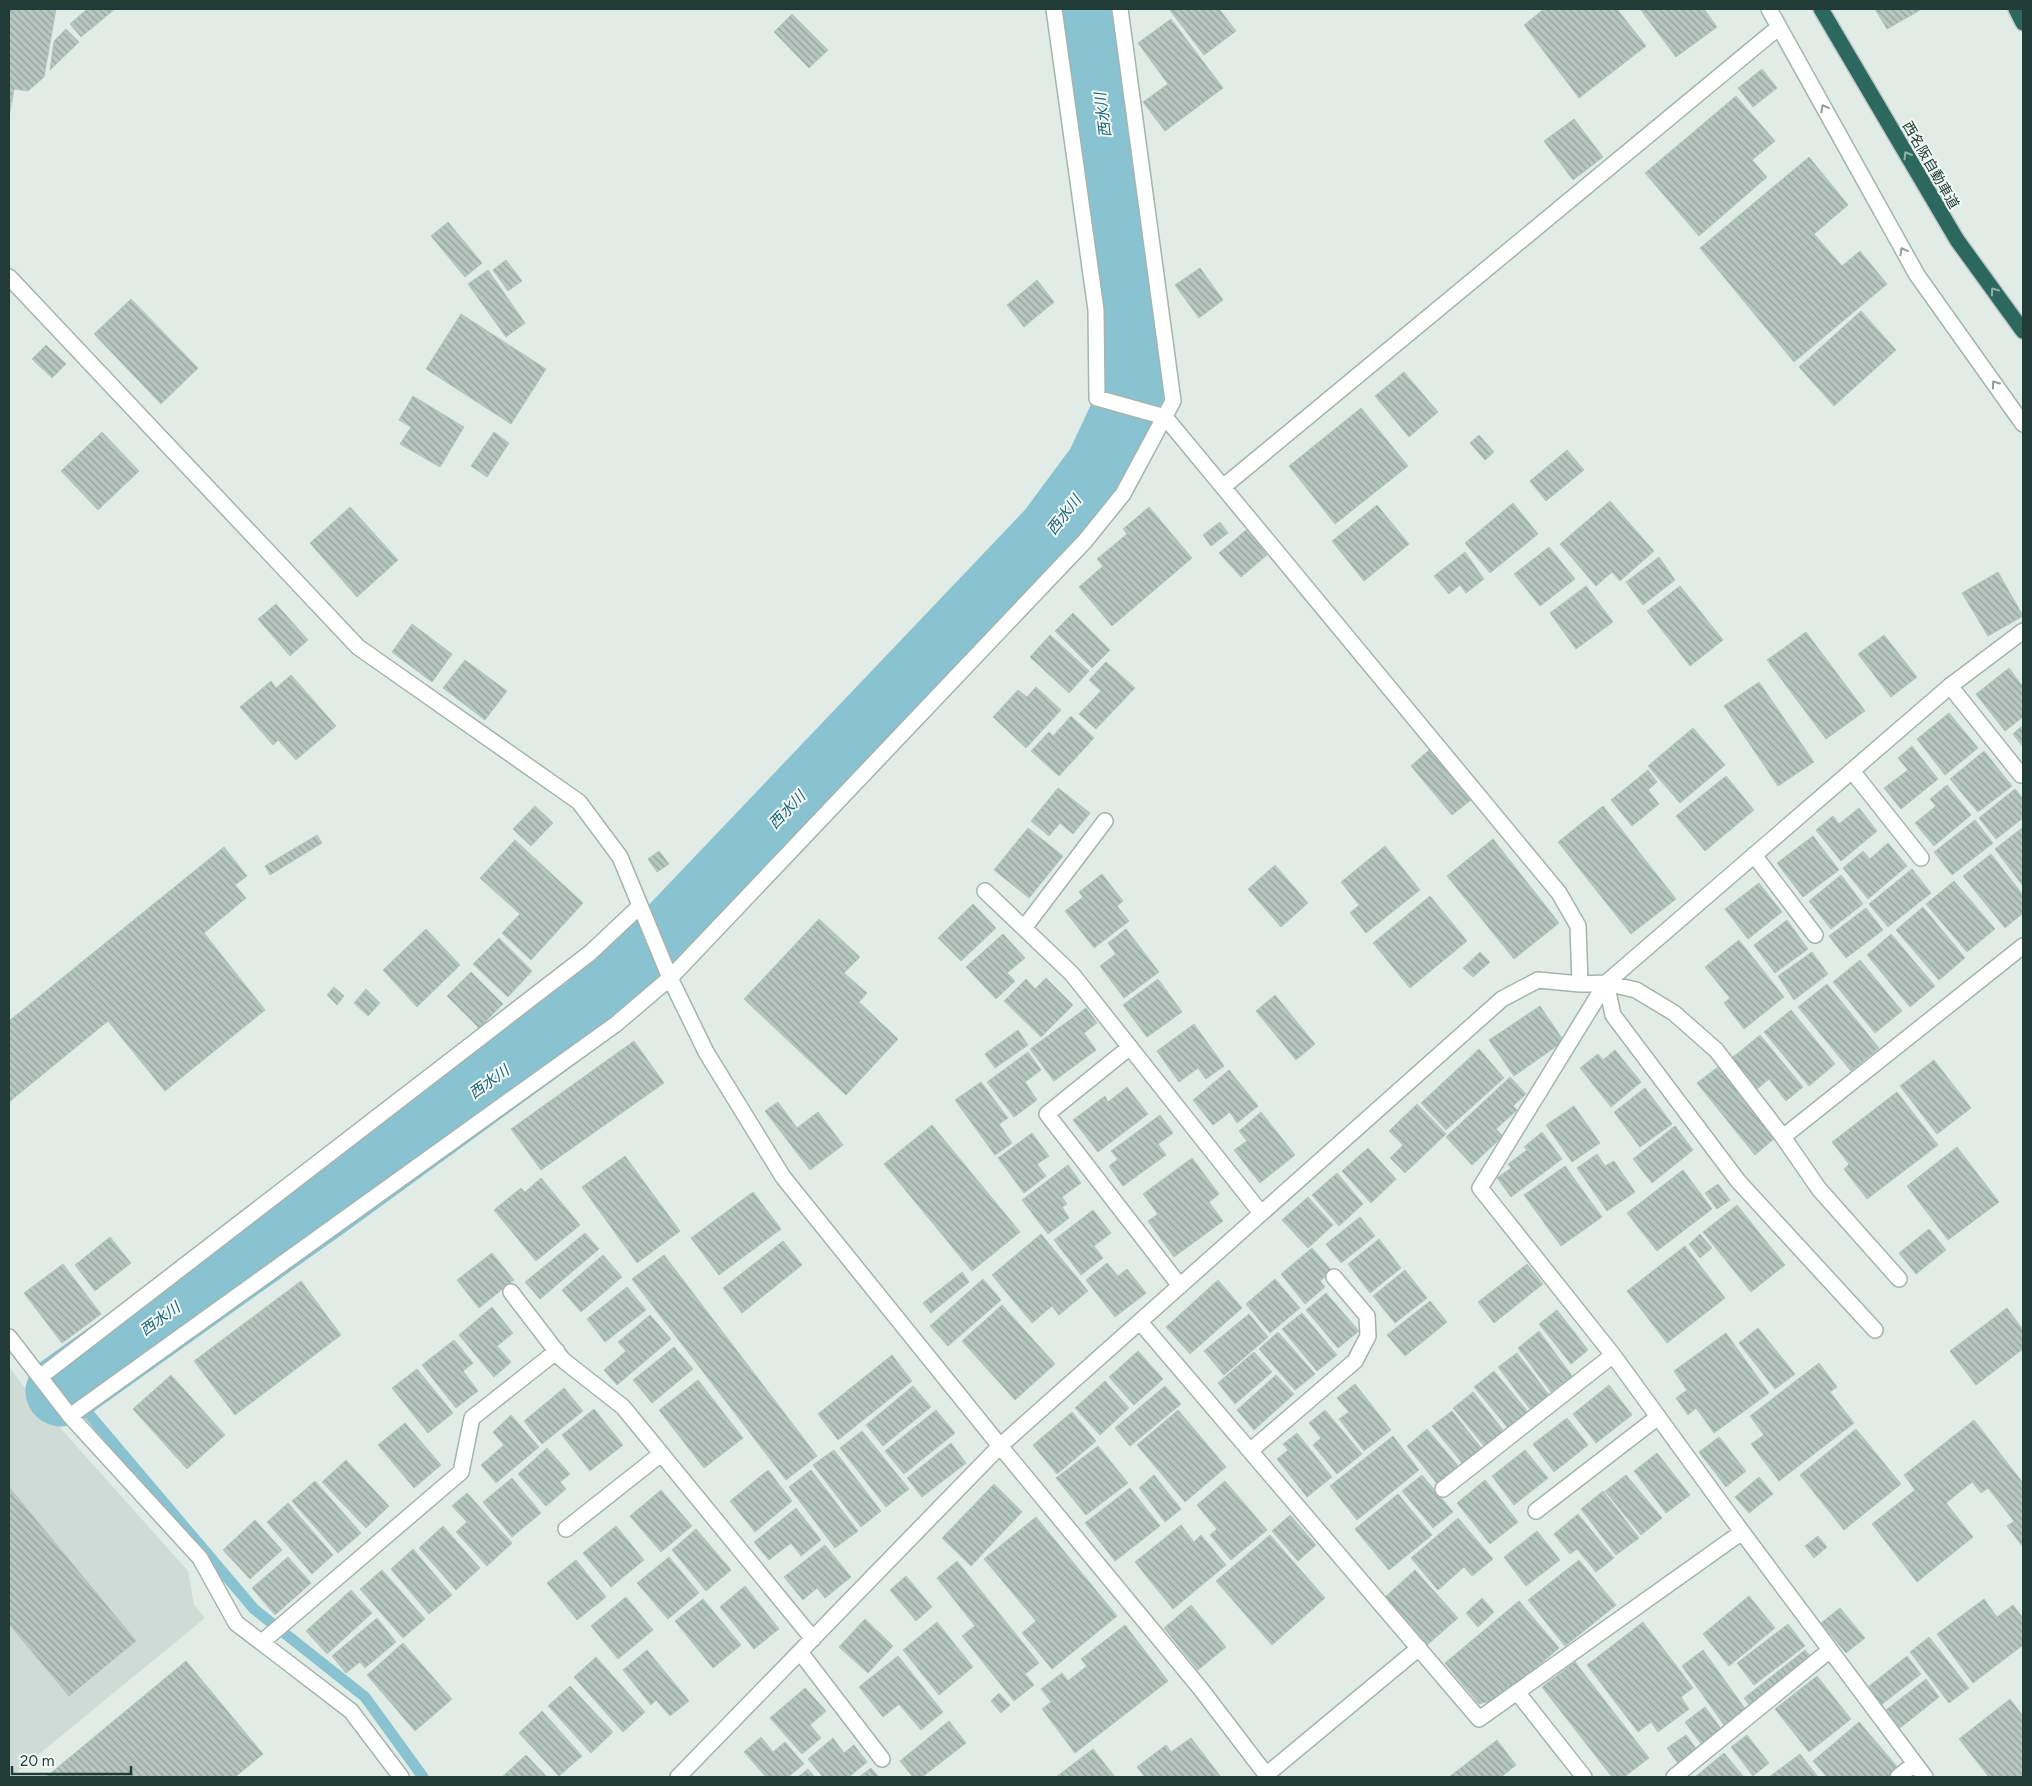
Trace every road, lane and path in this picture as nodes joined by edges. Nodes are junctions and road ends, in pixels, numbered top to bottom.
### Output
1 (1054, 9) edge
2 (1120, 9) edge
3 (1769, 9) edge
4 (1821, 9) edge
5 (2016, 9) edge
6 (2023, 23) edge
7 (1779, 27) junction
8 (9, 277) edge
9 (2023, 330) edge
10 (1165, 417) junction
11 (2023, 424) edge
12 (1223, 487) junction
13 (2023, 631) edge
14 (1950, 686) junction
15 (1852, 770) junction
16 (2021, 775) dead end
17 (1105, 821) dead end
18 (1754, 855) junction
19 (1921, 858) dead end
20 (985, 891) dead end
21 (640, 906) junction
22 (1024, 928) junction
23 (1815, 934) dead end
24 (2023, 946) edge
25 (670, 978) junction
26 (1606, 983) junction
27 (1580, 984) junction
28 (1130, 1047) junction
29 (1783, 1137) junction
30 (1261, 1213) junction
31 (1334, 1277) dead end
32 (1899, 1279) dead end
33 (1180, 1286) junction
34 (511, 1292) dead end
35 (1140, 1322) junction
36 (1875, 1330) dead end
37 (9, 1337) edge
38 (557, 1351) junction
39 (1613, 1355) junction
40 (40, 1377) junction
41 (70, 1416) junction
42 (1658, 1417) junction
43 (1000, 1446) junction
44 (1250, 1451) junction
45 (661, 1454) junction
46 (1444, 1489) dead end
47 (1536, 1511) dead end
48 (566, 1529) dead end
49 (1742, 1532) junction
50 (813, 1639) junction
51 (262, 1642) junction
52 (1419, 1648) junction
53 (1830, 1650) junction
54 (800, 1652) junction
55 (1517, 1692) junction
56 (882, 1759) dead end
57 (1914, 1764) junction
58 (1267, 1776) edge
59 (401, 1777) edge
60 (678, 1777) edge
61 (1584, 1777) edge
62 (1674, 1777) edge
63 (1898, 1777) edge
64 (1925, 1777) edge

1 - 10 street
2 - 10 street
3 - 7 street
9 -> 4 highway, 西名阪自動車道
5 - 6 highway
11 -> 7 street
7 - 12 street
8 - 21 street
10 - 12 street
10 - 25 street
12 - 27 street
13 - 14 street
14 - 15 street
14 - 16 street
15 - 18 street
15 - 19 street
17 - 22 street
18 - 23 street
18 - 26 street
20 - 22 street
21 - 25 street
21 - 40 street
22 - 28 street
24 - 29 street
25 - 41 street
25 - 43 street
26 - 27 street
26 - 29 street
26 - 36 street
26 - 39 street
27 - 30 street
28 - 30 street
28 - 33 street
29 - 32 street
30 - 33 street
31 - 44 street
33 - 35 street
34 - 38 street
35 - 43 street
35 - 44 street
37 - 40 street
38 - 45 street
38 - 51 street
39 - 42 street
39 - 46 street
40 - 41 street
41 - 51 street
42 - 47 street
42 - 49 street
43 - 50 street
43 - 58 street
44 - 52 street
45 - 48 street
45 - 50 street
49 - 53 street
49 - 55 street
50 - 54 street
51 - 59 street
52 - 55 street
52 - 58 street
53 - 57 street
53 - 62 street
54 - 56 street
54 - 60 street
55 - 61 street
57 - 63 street
57 - 64 street

